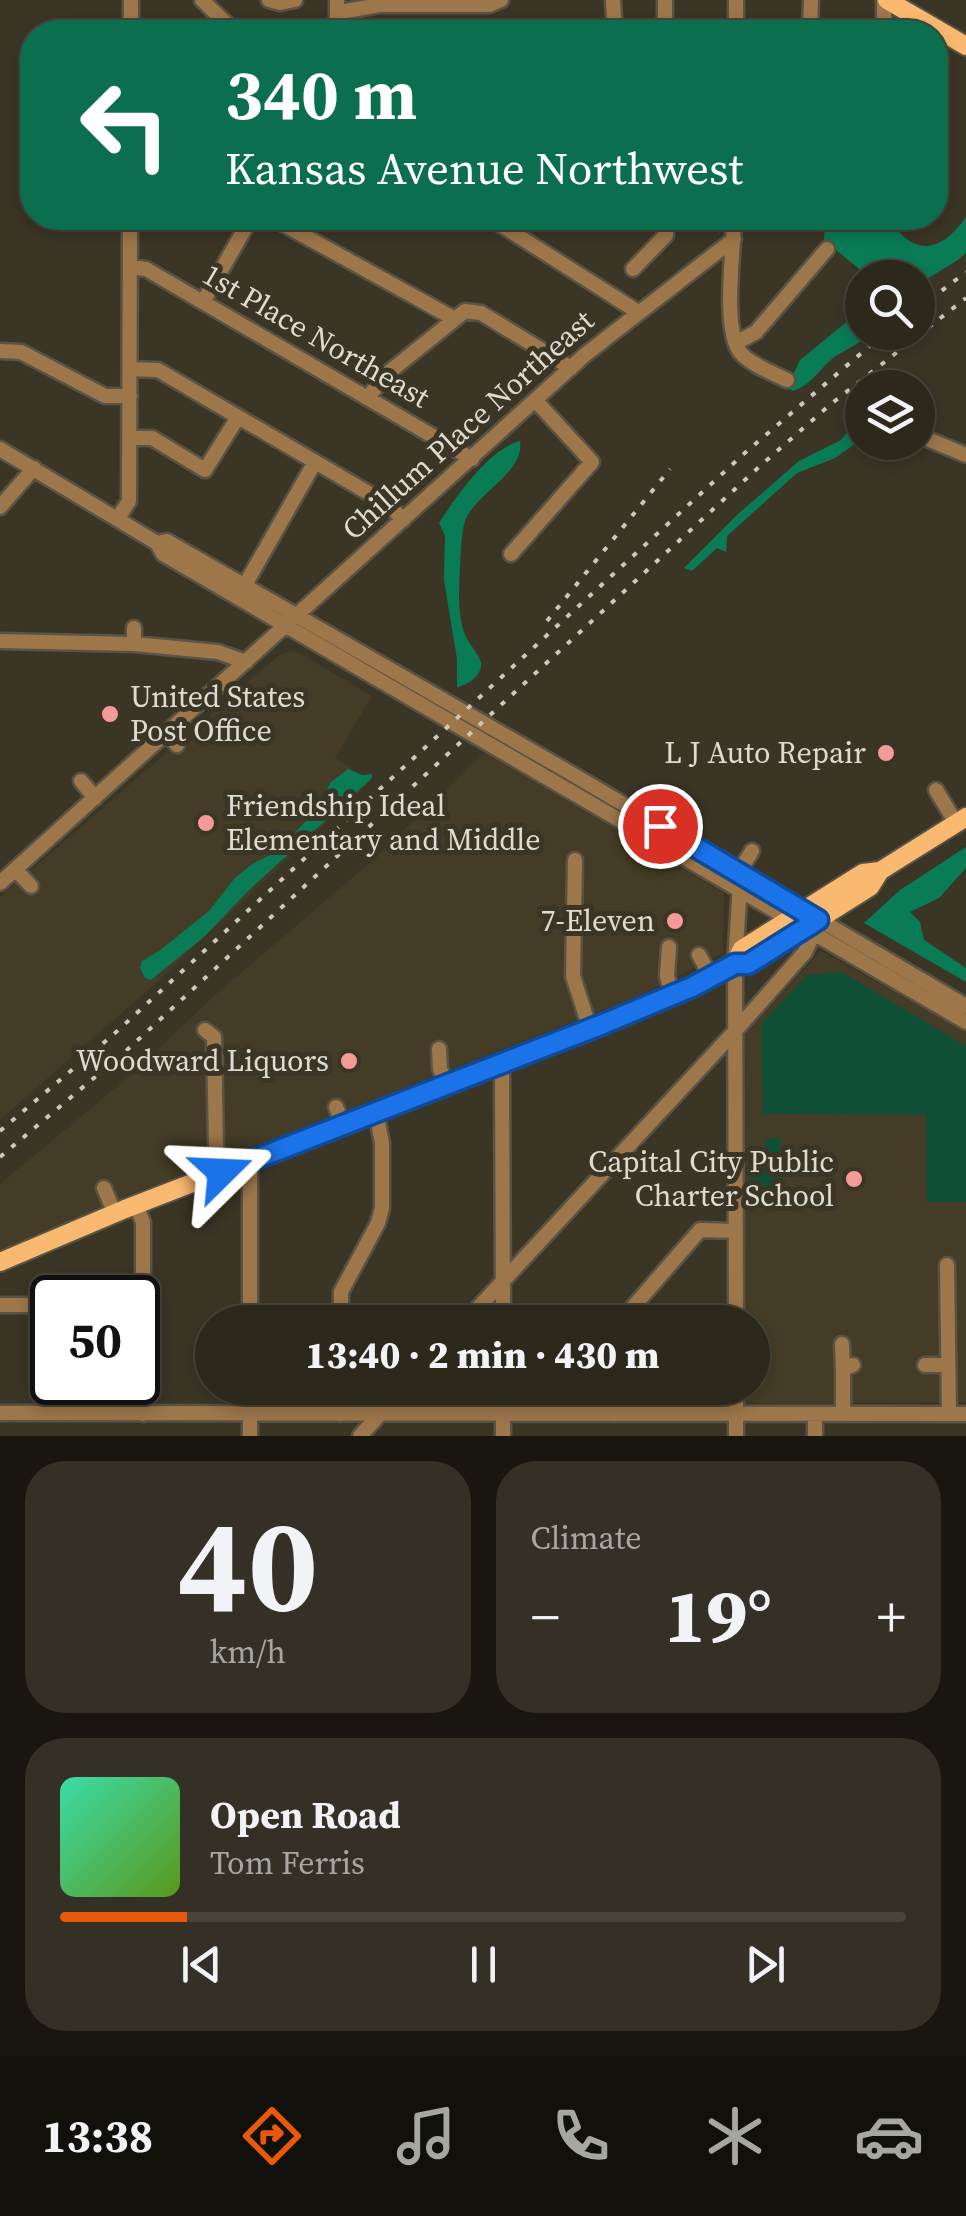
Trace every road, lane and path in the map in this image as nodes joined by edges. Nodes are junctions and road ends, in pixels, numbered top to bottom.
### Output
1 (202, 0) edge
2 (269, 0) edge
3 (295, 0) edge
4 (501, 0) edge
5 (886, 0) edge
6 (341, 16) edge
7 (223, 20) edge
8 (921, 20) edge
9 (130, 230) edge
10 (244, 230) edge
11 (294, 230) edge
12 (522, 230) edge
13 (666, 230) edge
14 (734, 230) edge
15 (734, 239) junction
16 (827, 249) dead end
17 (130, 267) junction
18 (634, 269) dead end
19 (203, 302) junction
20 (638, 312) junction
21 (452, 318) junction
22 (736, 343) junction
23 (0, 351) edge
24 (572, 368) junction
25 (130, 370) junction
26 (787, 380) dead end
27 (130, 396) junction
28 (368, 398) junction
29 (536, 401) junction
30 (238, 417) junction
31 (130, 438) junction
32 (935, 442) edge
33 (0, 449) edge
34 (966, 455) edge
35 (472, 459) junction
36 (315, 462) junction
37 (34, 468) junction
38 (0, 507) edge
39 (118, 518) junction
40 (403, 520) junction
41 (156, 552) junction
42 (511, 554) dead end
43 (359, 560) junction
44 (370, 572) dead end
45 (244, 585) junction
46 (300, 616) junction
47 (286, 626) junction
48 (0, 642) edge
49 (246, 662) junction
50 (158, 719) dead end
51 (172, 735) junction
52 (81, 781) dead end
53 (936, 790) dead end
54 (95, 798) junction
55 (961, 820) edge
56 (752, 850) dead end
57 (575, 860) dead end
58 (740, 873) junction
59 (5, 876) edge
60 (31, 886) dead end
61 (739, 892) junction
62 (805, 923) junction
63 (669, 947) dead end
64 (699, 956) dead end
65 (735, 964) junction
66 (711, 976) junction
67 (672, 995) junction
68 (966, 1006) edge
69 (966, 1022) edge
70 (590, 1029) junction
71 (205, 1030) dead end
72 (736, 1030) junction
73 (440, 1049) dead end
74 (502, 1061) junction
75 (446, 1084) junction
76 (376, 1112) junction
77 (250, 1161) junction
78 (222, 1172) junction
79 (104, 1188) dead end
80 (136, 1205) junction
81 (115, 1214) junction
82 (736, 1231) junction
83 (0, 1262) edge
84 (948, 1265) dead end
85 (141, 1275) edge
86 (502, 1280) junction
87 (0, 1305) edge
88 (30, 1305) edge
89 (250, 1305) edge
90 (342, 1305) edge
91 (480, 1305) edge
92 (502, 1305) edge
93 (635, 1305) edge
94 (736, 1305) edge
95 (842, 1344) dead end
96 (925, 1365) dead end
97 (948, 1365) junction
98 (143, 1405) edge
99 (250, 1405) edge
100 (340, 1405) edge
101 (388, 1405) edge
102 (502, 1405) edge
103 (616, 1405) edge
104 (736, 1405) edge
105 (0, 1413) edge
106 (143, 1414) junction
107 (250, 1414) junction
108 (340, 1414) junction
109 (380, 1414) junction
110 (502, 1414) junction
111 (616, 1414) junction
112 (736, 1414) junction
113 (814, 1414) junction
114 (843, 1414) junction
115 (948, 1414) junction
116 (966, 1414) edge
117 (250, 1436) edge
118 (360, 1436) edge
119 (502, 1436) edge
120 (736, 1436) edge
121 (814, 1436) edge

1 - 7 street
2 - 3 street
4 - 6 street
5 - 8 main road
9 - 17 street
10 - 19 street
11 - 21 street
12 - 20 street
13 - 18 street
14 - 15 street
15 - 20 street, Chillum Place Northeast
15 - 22 street
16 - 22 street
17 - 19 street, 1st Place Northeast
17 - 25 street
19 - 28 street, 1st Place Northeast
20 - 24 street, Chillum Place Northeast
21 - 24 street
21 - 28 street
22 - 26 street
23 - 27 street
24 - 29 street, Chillum Place Northeast
25 - 27 street
25 - 30 street
27 - 31 street
28 - 35 street, 1st Place Northeast
29 - 35 street, Chillum Place Northeast
29 - 42 street
30 - 31 street
30 - 36 street
31 - 39 street
32 - 34 street
33 - 37 street
35 - 40 street, Chillum Place Northeast
36 - 40 street
36 - 45 street
37 - 38 street
37 - 39 street
39 - 41 street
40 - 43 street, Chillum Place Northeast
41 - 45 street
41 - 47 street
43 - 44 street
43 - 46 street, Chillum Place Northeast
45 - 46 street
46 - 47 street, Chillum Place Northeast
46 - 58 street
47 - 49 street, Chillum Place Northeast
47 - 61 street
48 - 49 street
49 - 51 street, Chillum Place Northeast
50 - 51 street
51 - 54 street, Chillum Place Northeast
52 - 54 street
53 - 55 street
54 - 59 street, Chillum Place Northeast
55 - 62 main road
56 - 58 street
57 - 70 street
58 - 61 street
58 - 62 street
59 - 60 street
61 - 62 street
61 - 65 street
62 - 65 main road
62 - 68 street
62 - 69 street
62 - 72 street
63 - 67 street
64 - 66 street
65 - 66 main road
65 - 72 street
66 - 67 main road
67 - 70 main road
70 - 74 main road
71 - 78 street
72 - 82 street
72 - 86 street
73 - 75 street
74 - 75 main road
74 - 86 street
75 - 76 main road
76 - 77 main road
76 - 90 street
77 - 78 main road
77 - 89 street
78 - 80 main road
79 - 81 street
80 - 81 main road
80 - 85 street
81 - 83 main road
82 - 93 street
82 - 94 street
84 - 97 street
86 - 91 street
86 - 92 street
87 - 88 street
95 - 114 street
96 - 97 street
97 - 115 street
98 - 106 street
99 - 107 street
100 - 108 street
101 - 109 street
102 - 110 street
103 - 111 street
104 - 112 street
105 - 106 street
106 - 107 street
107 - 108 street
107 - 117 street
108 - 109 street
109 - 110 street
109 - 118 street
110 - 111 street
110 - 119 street
111 - 112 street
112 - 113 street
112 - 120 street
113 - 114 street
113 - 121 street
114 - 115 street
115 - 116 street

